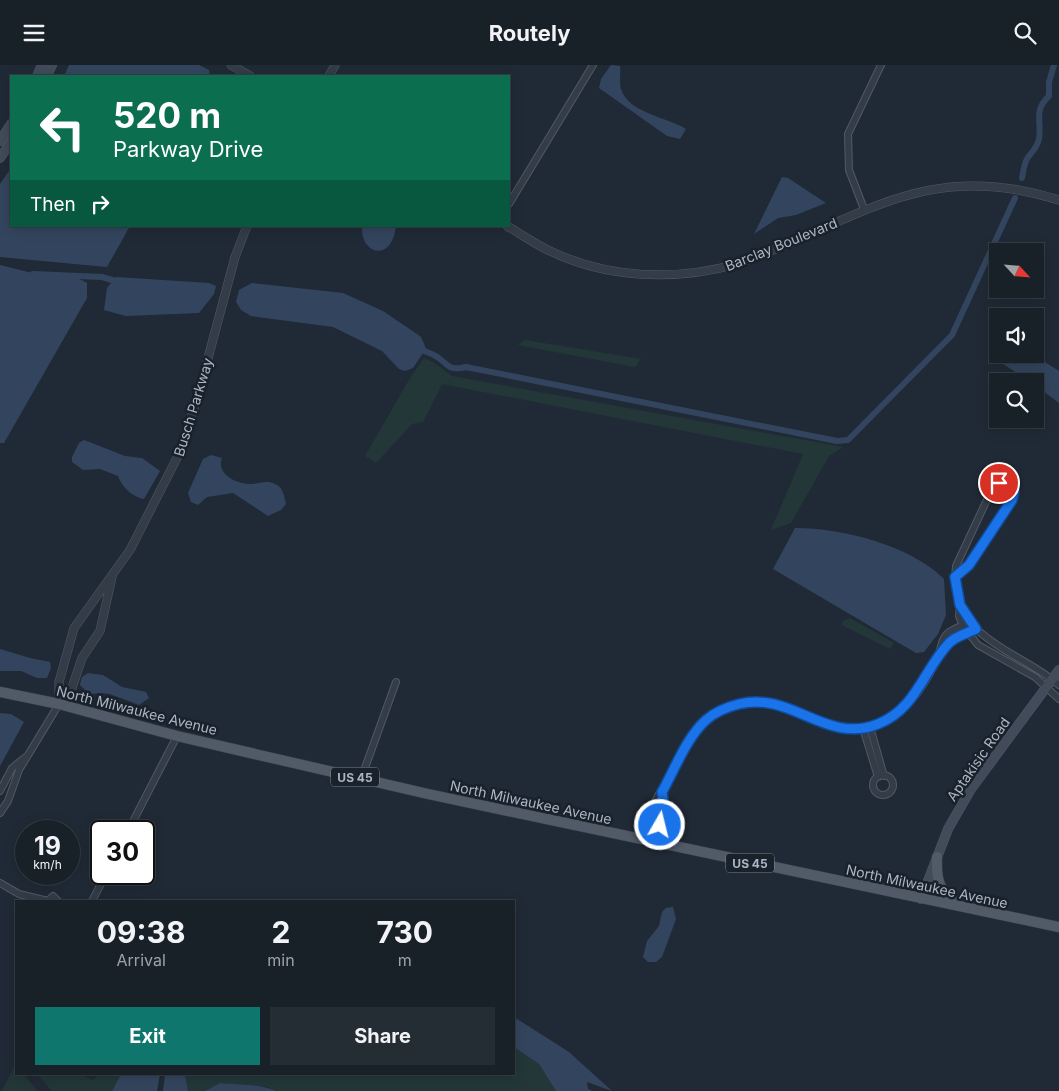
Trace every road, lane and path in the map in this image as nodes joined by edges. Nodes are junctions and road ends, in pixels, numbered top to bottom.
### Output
1 (231, 65) edge
2 (593, 65) edge
3 (881, 65) edge
4 (248, 75) edge
5 (10, 125) edge
6 (0, 141) edge
7 (10, 143) edge
8 (0, 158) edge
9 (1059, 200) edge
10 (510, 202) edge
11 (864, 209) junction
12 (247, 227) edge
13 (509, 227) edge
14 (112, 577) junction
15 (955, 577) junction
16 (960, 605) junction
17 (972, 621) junction
18 (963, 626) junction
19 (976, 629) junction
20 (968, 633) junction
21 (938, 657) junction
22 (1059, 670) edge
23 (396, 682) dead end
24 (1056, 682) edge
25 (1046, 688) junction
26 (0, 692) edge
27 (1059, 699) edge
28 (59, 704) junction
29 (867, 727) junction
30 (177, 736) junction
31 (28, 755) junction
32 (881, 776) dead end
33 (361, 779) junction
34 (0, 791) edge
35 (662, 792) junction
36 (9, 795) junction
37 (0, 813) edge
38 (134, 820) edge
39 (636, 839) junction
40 (664, 845) junction
41 (938, 857) junction
42 (0, 883) edge
43 (100, 885) edge
44 (921, 899) junction
45 (44, 900) edge
46 (93, 900) edge
47 (960, 906) junction
48 (1059, 927) edge

1 - 4 street
2 - 10 street
3 - 11 street
5 - 6 main road
7 - 8 main road
9 - 11 street, Barclay Boulevard
11 - 13 street, Barclay Boulevard
12 - 14 street, Busch Parkway
14 - 28 street, Busch Parkway
14 - 28 street, Busch Parkway
15 - 15 street
15 - 16 street
16 - 17 street
16 - 18 street
17 - 18 street
17 - 19 street
18 - 20 street
18 - 21 street
19 - 20 street
19 - 24 street
20 - 21 street
20 - 25 street
21 - 29 street
22 - 24 main road, Aptakisic Road
23 - 33 street
24 - 25 main road, Aptakisic Road
25 - 27 street
25 - 41 main road, Aptakisic Road
26 - 28 main road, North Milwaukee Avenue / US 45
28 - 30 main road, North Milwaukee Avenue / US 45
28 - 31 street
29 - 32 street
29 - 35 street
30 - 33 main road, North Milwaukee Avenue / US 45
30 - 38 street
31 - 34 street
31 - 36 street
33 - 39 main road, North Milwaukee Avenue / US 45
34 - 36 street
35 - 39 street
35 - 40 street
36 - 37 street
39 - 40 main road, North Milwaukee Avenue / US 45
40 - 44 main road, North Milwaukee Avenue / US 45
41 - 44 main road, Aptakisic Road
41 - 47 main road
42 - 45 street
43 - 46 street
44 - 47 main road, North Milwaukee Avenue / US 45
47 - 48 main road, North Milwaukee Avenue / US 45

